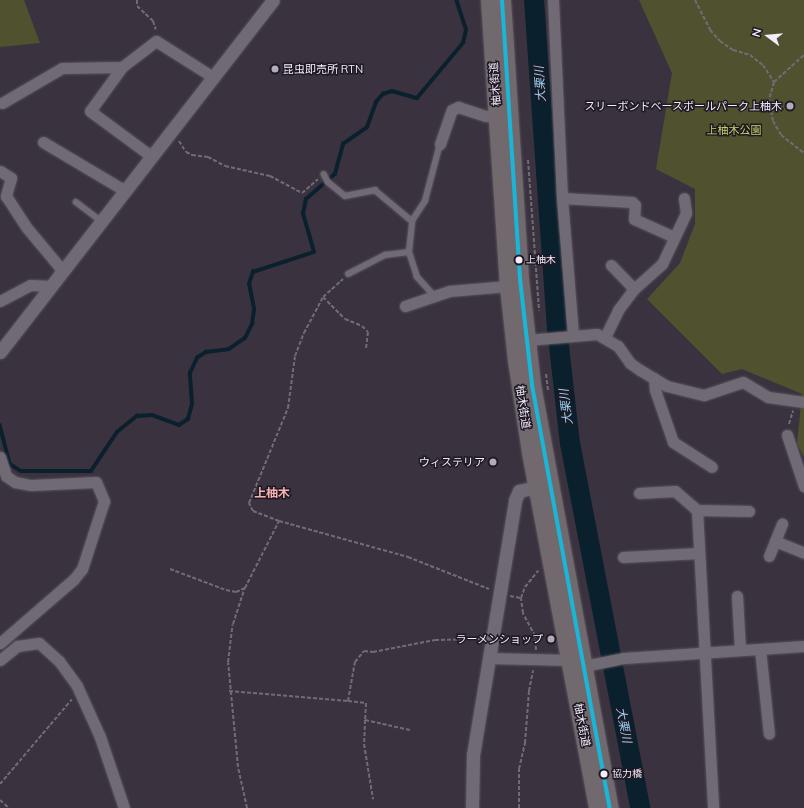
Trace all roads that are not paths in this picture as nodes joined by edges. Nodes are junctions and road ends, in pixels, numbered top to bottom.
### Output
1 (273, 0) edge
2 (489, 0) edge
3 (502, 0) edge
4 (553, 0) edge
5 (122, 67) junction
6 (213, 77) junction
7 (2, 103) dead end
8 (497, 116) junction
9 (43, 142) dead end
10 (440, 144) joint
11 (151, 156) junction
12 (0, 171) edge
13 (324, 174) road end
14 (124, 190) junction
15 (562, 198) junction
16 (684, 198) dead end
17 (76, 202) dead end
18 (101, 221) junction
19 (412, 221) junction
20 (674, 237) junction
21 (409, 252) junction
22 (611, 265) dead end
23 (62, 270) junction
24 (348, 274) road end
25 (50, 286) junction
26 (508, 286) junction
27 (634, 289) junction
28 (433, 295) junction
29 (0, 301) edge
30 (405, 306) dead end
31 (571, 336) junction
32 (605, 337) junction
33 (527, 340) junction
34 (0, 352) edge
35 (654, 378) junction
36 (800, 401) edge
37 (787, 435) road end
38 (0, 457) edge
39 (712, 467) dead end
40 (543, 485) junction
41 (804, 486) edge
42 (639, 493) dead end
43 (697, 510) junction
44 (749, 511) dead end
45 (782, 523) dead end
46 (775, 541) junction
47 (699, 553) junction
48 (804, 553) edge
49 (769, 556) dead end
50 (623, 557) dead end
51 (737, 596) dead end
52 (0, 643) edge
53 (804, 646) edge
54 (760, 649) junction
55 (740, 650) junction
56 (705, 652) junction
57 (489, 658) junction
58 (0, 660) edge
59 (585, 663) junction
60 (769, 734) dead end
61 (124, 808) edge
62 (472, 808) edge
63 (597, 808) edge
64 (610, 808) edge
65 (713, 808) edge

1 - 6 street
2 - 8 main road, 柚木街道
3 - 33 main road, 柚木街道
4 - 15 street
5 - 6 street
5 - 7 street
5 - 11 street
6 - 11 street
8 - 10 street
8 - 26 main road, 柚木街道
9 - 14 street
10 - 19 lane
11 - 14 street
12 - 23 street
13 - 19 lane
14 - 18 street
15 - 20 street
15 - 31 street
16 - 20 street
17 - 18 lane
18 - 23 street
19 - 21 lane
20 - 27 street
21 - 24 lane
21 - 28 lane
22 - 27 street
23 - 25 street
25 - 29 street
25 - 34 street
26 - 28 street
26 - 40 main road, 柚木街道
27 - 32 street
28 - 30 street
31 - 32 street
31 - 33 street
32 - 35 street
33 - 40 main road, 柚木街道
35 - 36 street
35 - 39 street
37 - 41 street
38 - 52 street
40 - 57 street
40 - 59 main road, 柚木街道
42 - 43 street
43 - 44 street
43 - 47 street
45 - 46 street
46 - 48 street
46 - 49 street
47 - 50 street
47 - 56 street
51 - 55 street
53 - 54 street
54 - 55 street
54 - 60 street
55 - 56 street
56 - 59 street
56 - 65 street
57 - 59 street
57 - 62 street
58 - 61 street
59 - 63 main road, 柚木街道
59 - 64 main road, 柚木街道

